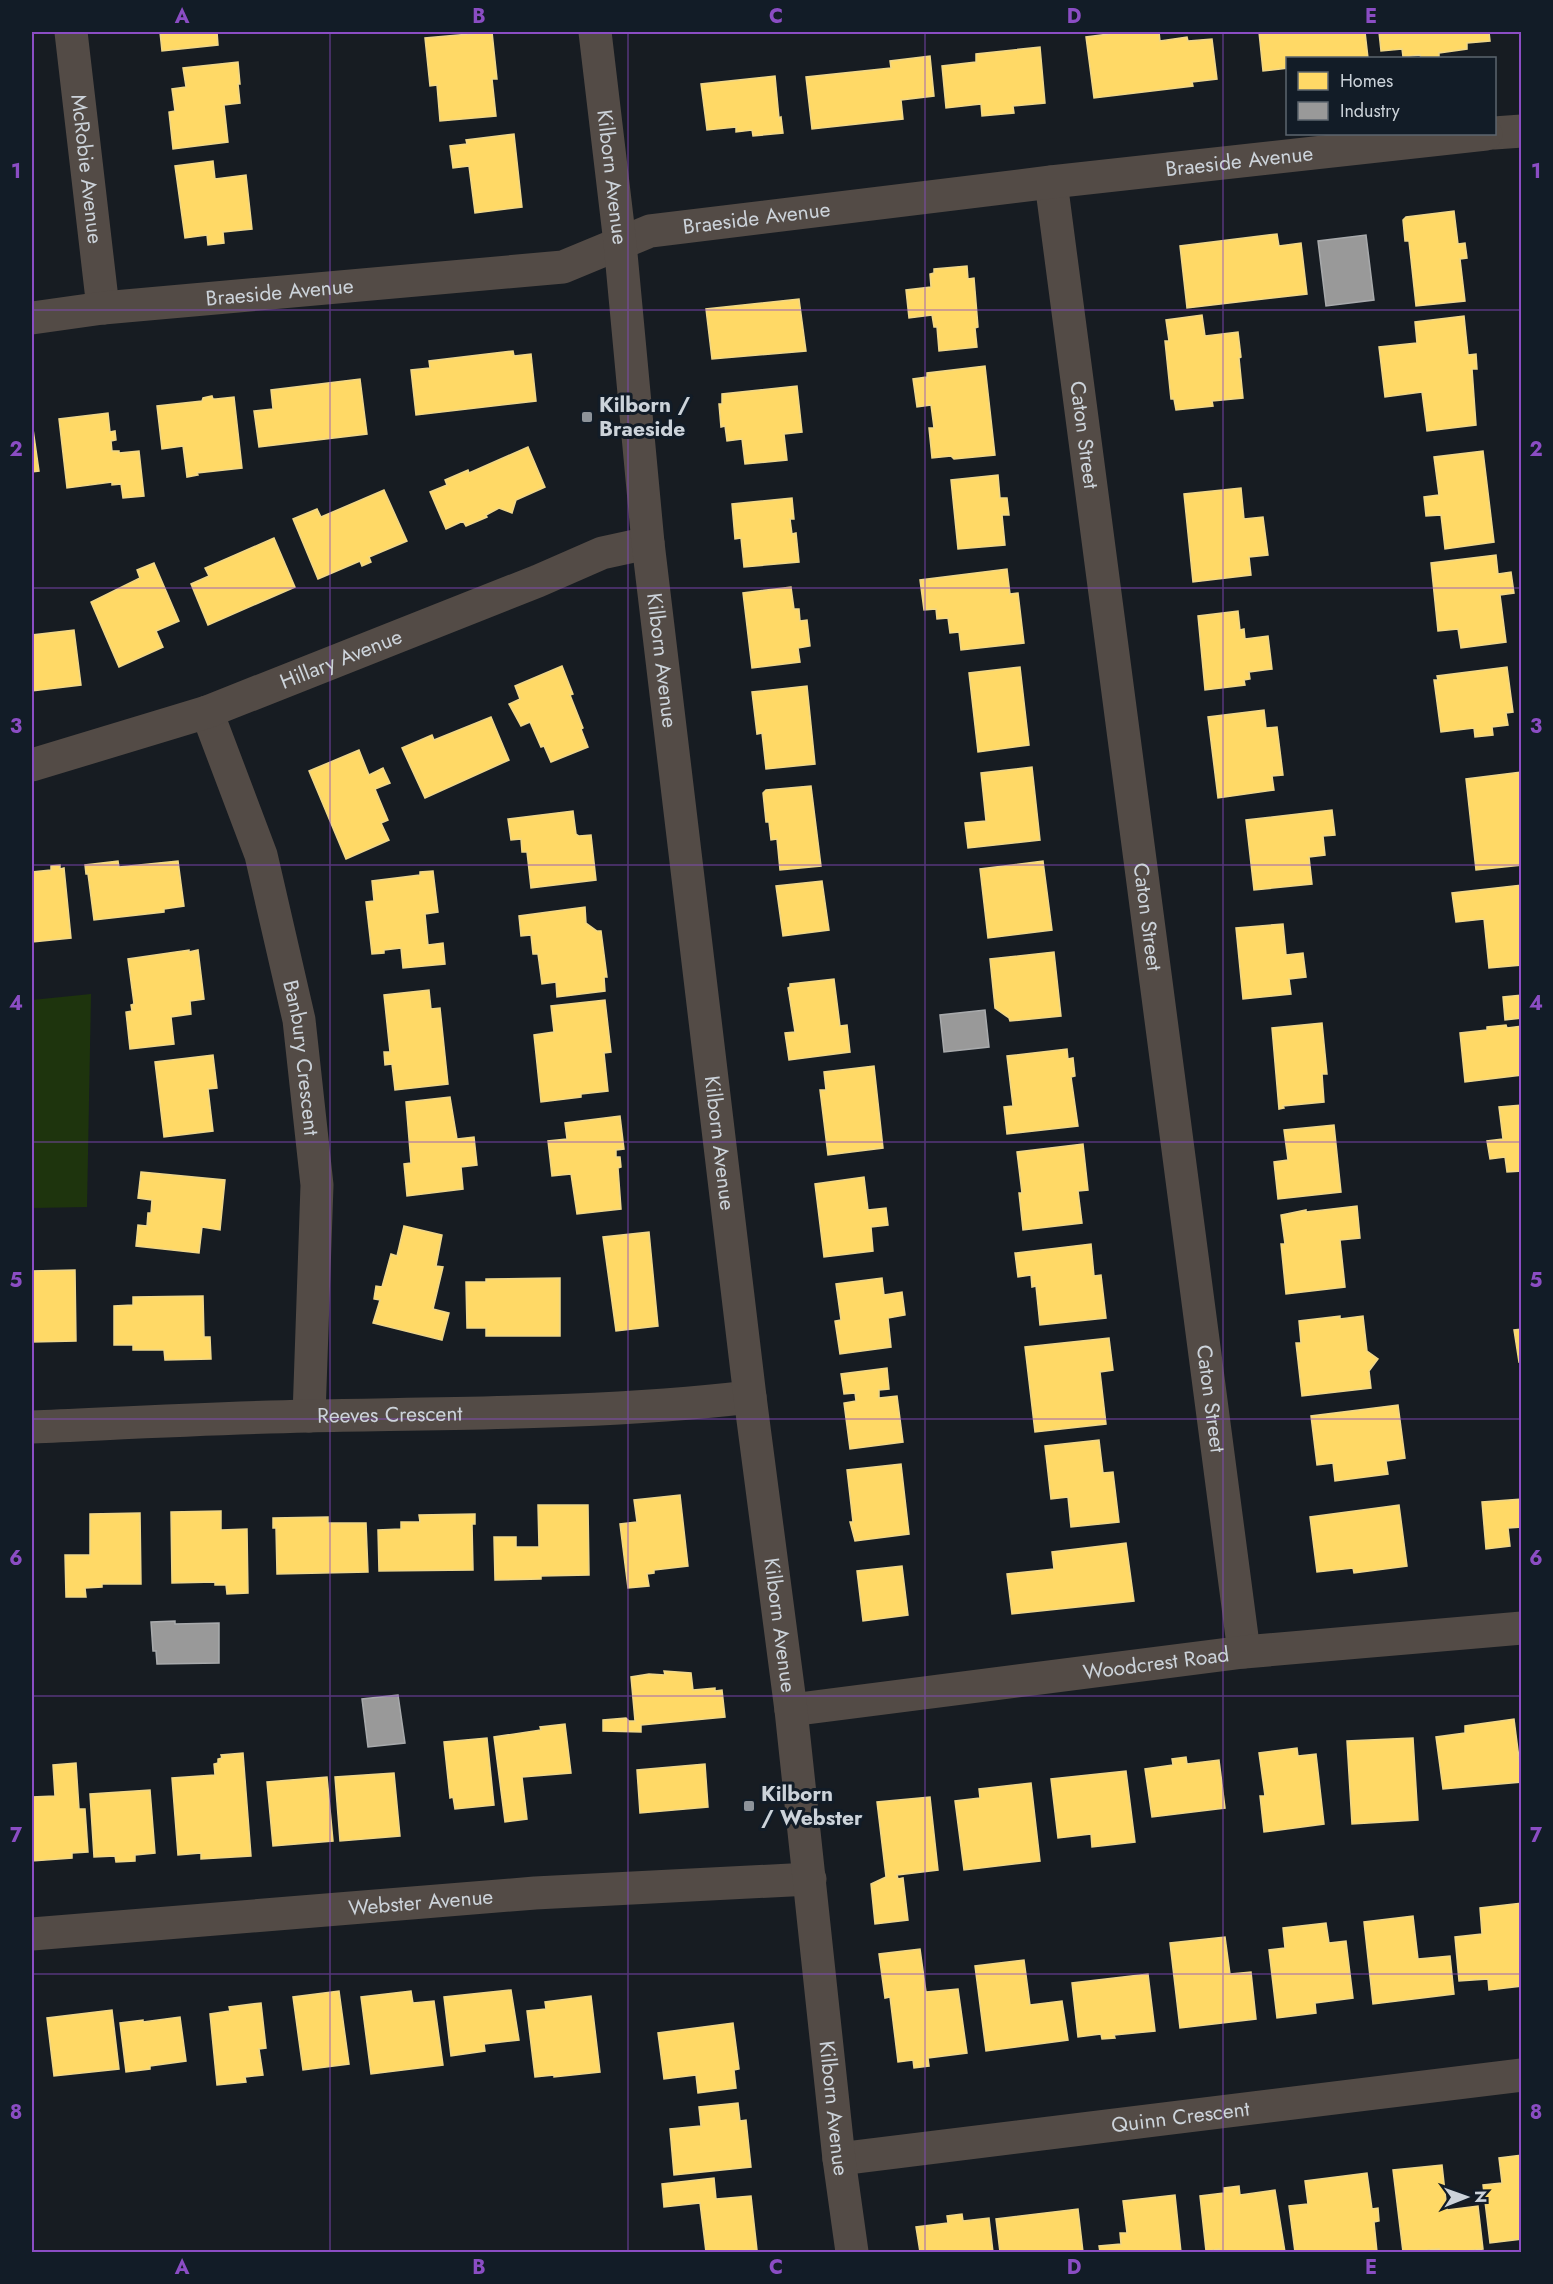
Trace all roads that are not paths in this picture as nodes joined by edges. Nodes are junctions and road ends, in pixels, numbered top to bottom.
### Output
1 (71, 32) edge
2 (595, 32) edge
3 (1521, 130) edge
4 (1496, 133) edge
5 (1477, 135) edge
6 (1051, 182) junction
7 (620, 243) junction
8 (103, 308) junction
9 (32, 318) edge
10 (648, 543) junction
11 (207, 712) junction
12 (32, 765) edge
13 (750, 1397) junction
14 (309, 1416) junction
15 (32, 1427) edge
16 (1521, 1628) edge
17 (1244, 1652) junction
18 (791, 1710) junction
19 (810, 1879) junction
20 (32, 1934) edge
21 (1521, 2074) edge
22 (839, 2159) junction
23 (852, 2253) edge

1 - 8 street, McRobie Avenue
2 - 7 street, Kilborn Avenue
3 - 4 street
5 - 6 street, Braeside Avenue
6 - 7 street, Braeside Avenue
6 - 17 street, Caton Street
7 - 8 street, Braeside Avenue
7 - 10 street, Kilborn Avenue
8 - 9 street, Braeside Avenue
10 - 11 street, Hillary Avenue
10 - 13 street, Kilborn Avenue
11 - 12 street, Hillary Avenue
11 - 14 street, Banbury Crescent
13 - 14 street, Reeves Crescent
13 - 18 street, Kilborn Avenue
14 - 15 street, Reeves Crescent
16 - 17 street, Woodcrest Road
17 - 18 street, Woodcrest Road
18 - 19 street, Kilborn Avenue
19 - 20 street, Webster Avenue
19 - 22 street, Kilborn Avenue
21 - 22 street, Quinn Crescent
22 - 23 street, Kilborn Avenue

